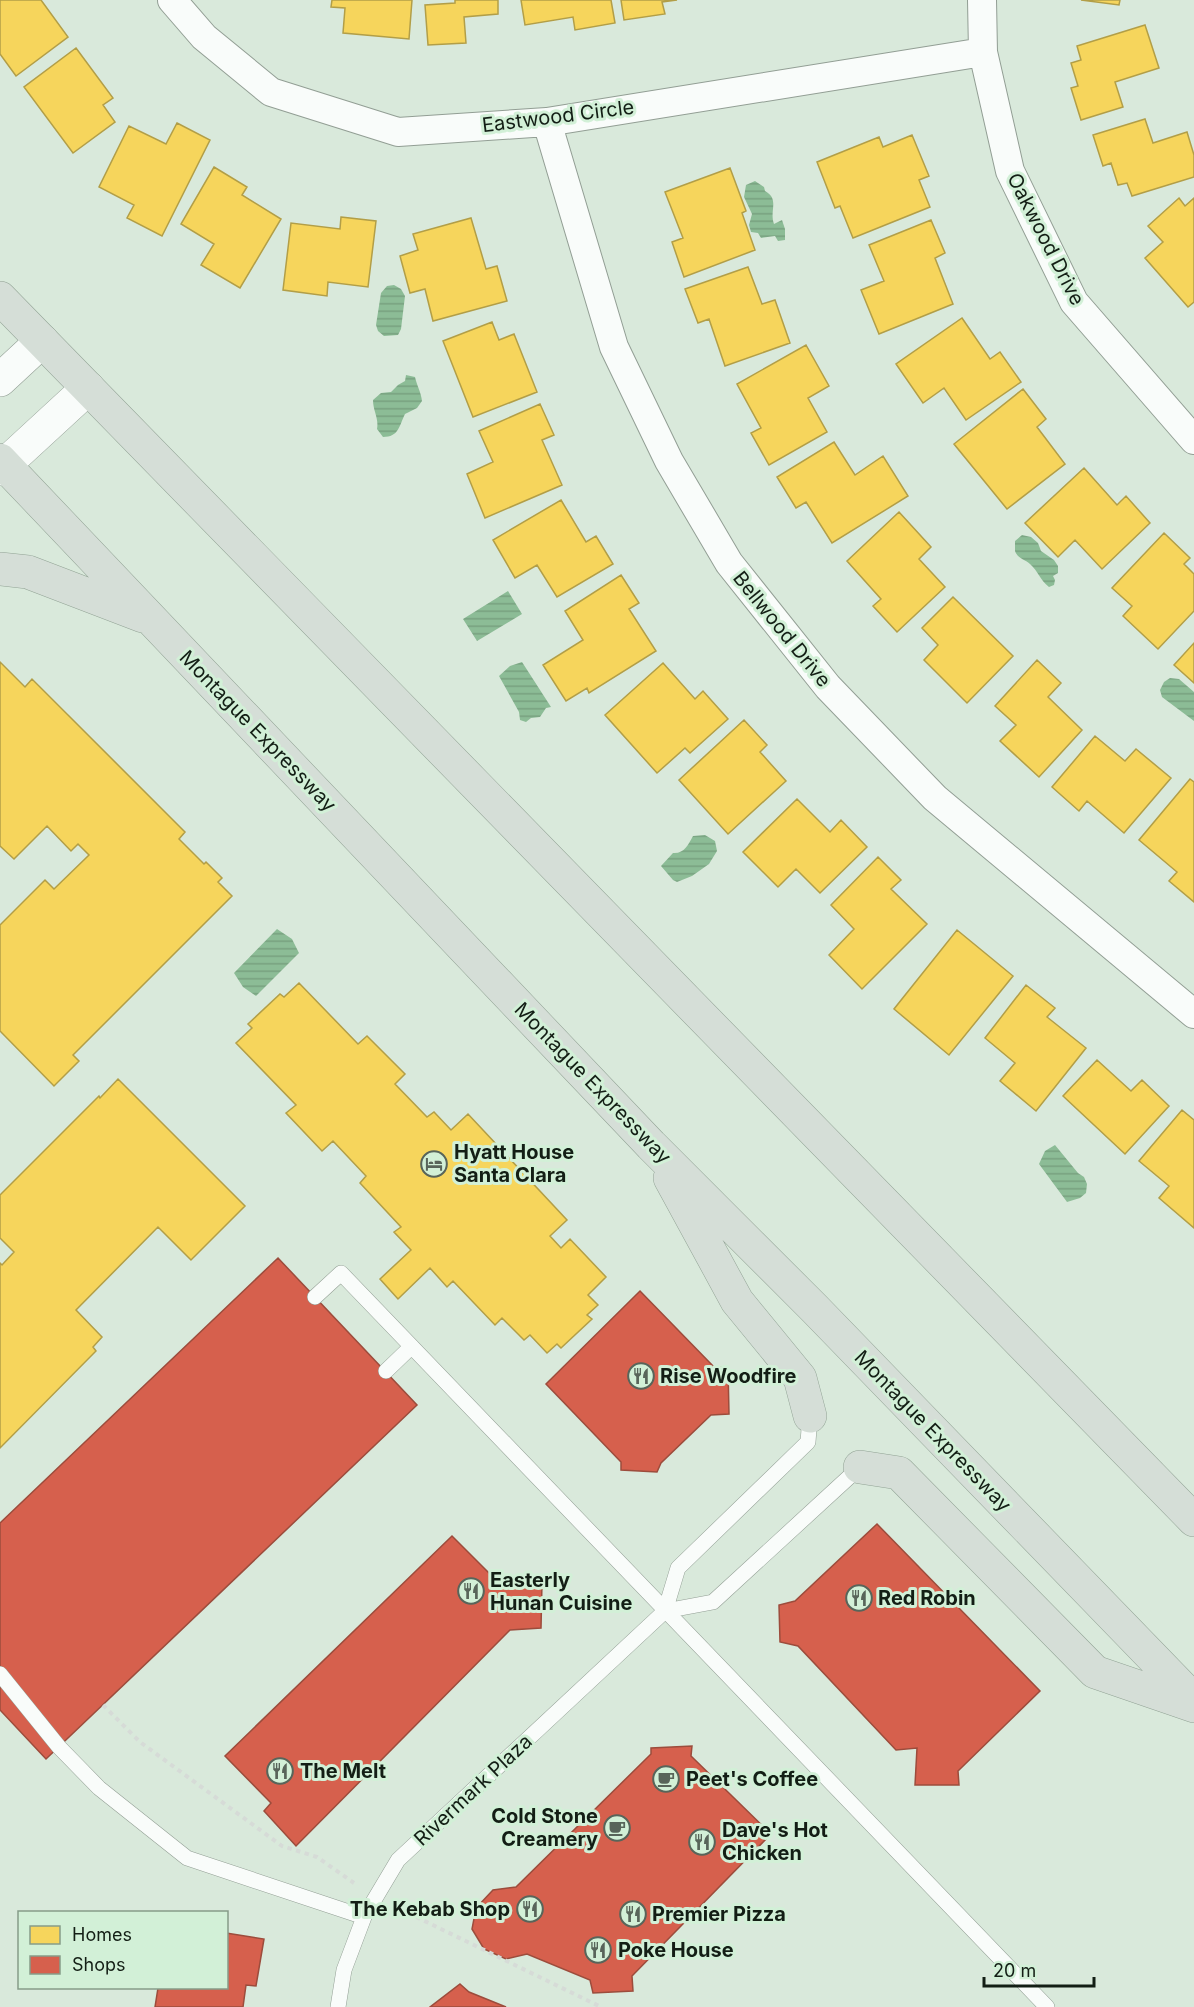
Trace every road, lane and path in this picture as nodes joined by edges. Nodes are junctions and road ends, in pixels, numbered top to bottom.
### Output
1 (172, 0) edge
2 (982, 0) edge
3 (983, 52) junction
4 (547, 122) junction
5 (0, 298) edge
6 (42, 341) junction
7 (0, 380) edge
8 (88, 388) junction
9 (1194, 440) edge
10 (1, 465) edge
11 (0, 569) edge
12 (152, 619) junction
13 (1194, 1014) edge
14 (651, 1145) junction
15 (315, 1297) dead end
16 (411, 1347) junction
17 (386, 1371) dead end
18 (810, 1416) joint
19 (860, 1467) joint
20 (1194, 1520) edge
21 (665, 1611) junction
22 (0, 1674) edge
23 (1194, 1700) edge
24 (103, 1705) dead end
25 (1194, 1706) edge
26 (375, 1897) junction
27 (364, 1917) junction
28 (338, 2007) edge
29 (601, 2007) edge
30 (1047, 2007) edge

1 - 4 street, Eastwood Circle
2 - 3 street, Oakwood Drive
3 - 4 street, Eastwood Circle
3 - 9 street, Oakwood Drive
4 - 13 street, Bellwood Drive
5 - 6 highway
6 - 7 main road
6 - 8 highway
8 - 10 main road
8 - 20 highway
10 - 12 highway, Montague Expressway
11 - 12 highway
12 - 14 highway, Montague Expressway
14 - 18 highway
14 - 23 highway, Montague Expressway
15 - 16 lane
16 - 17 lane
16 - 21 lane
18 - 21 lane
19 - 21 lane
19 - 25 highway
21 - 26 lane, Rivermark Plaza
21 - 30 lane
22 - 27 lane
24 - 26 path
26 - 27 lane, Rivermark Plaza
26 - 29 path
27 - 28 lane, Rivermark Plaza

